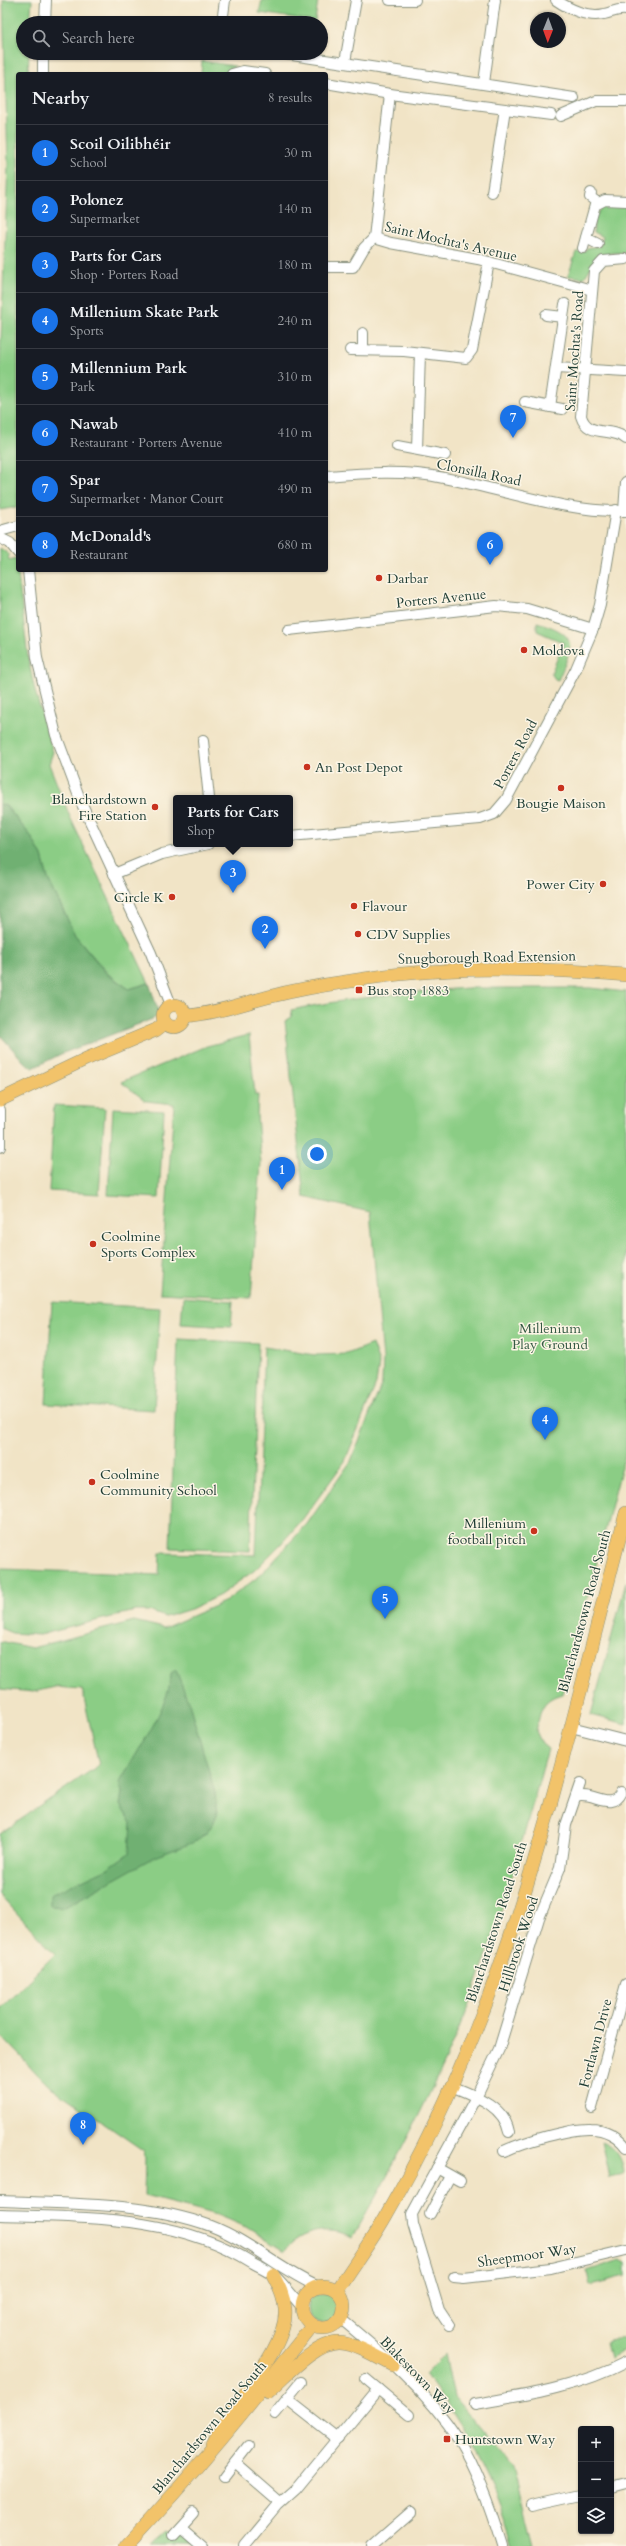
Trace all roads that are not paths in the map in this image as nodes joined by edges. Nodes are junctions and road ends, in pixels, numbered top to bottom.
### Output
1 (46, 0) edge
2 (225, 0) edge
3 (356, 0) edge
4 (390, 0) edge
5 (415, 0) edge
6 (496, 0) edge
7 (556, 0) edge
8 (626, 10) edge
9 (45, 16) edge
10 (223, 16) edge
11 (43, 60) edge
12 (328, 60) edge
13 (345, 62) junction
14 (42, 72) edge
15 (239, 72) edge
16 (250, 72) edge
17 (328, 83) edge
18 (484, 83) junction
19 (390, 94) junction
20 (574, 98) dead end
21 (626, 101) edge
22 (505, 109) junction
23 (492, 192) dead end
24 (590, 193) dead end
25 (626, 200) edge
26 (598, 203) junction
27 (374, 238) junction
28 (598, 244) dead end
29 (626, 259) edge
30 (489, 262) junction
31 (328, 267) edge
32 (592, 290) junction
33 (565, 304) dead end
34 (546, 315) dead end
35 (563, 317) junction
36 (363, 333) dead end
37 (350, 350) dead end
38 (363, 350) junction
39 (420, 353) junction
40 (556, 368) junction
41 (586, 371) junction
42 (626, 372) edge
43 (526, 402) dead end
44 (550, 407) junction
45 (562, 409) dead end
46 (626, 439) edge
47 (397, 446) dead end
48 (417, 449) junction
49 (444, 455) dead end
50 (328, 476) edge
51 (626, 482) edge
52 (622, 510) edge
53 (16, 527) edge
54 (0, 531) edge
55 (0, 538) edge
56 (16, 550) edge
57 (28, 572) edge
58 (593, 629) junction
59 (290, 630) dead end
60 (203, 741) dead end
61 (209, 795) edge
62 (293, 836) edge
63 (194, 847) edge
64 (114, 874) junction
65 (626, 975) edge
66 (172, 1005) junction
67 (185, 1016) junction
68 (165, 1023) junction
69 (0, 1100) edge
70 (0, 1110) edge
71 (0, 1146) edge
72 (626, 1513) edge
73 (571, 1727) junction
74 (626, 1741) edge
75 (580, 1784) dead end
76 (621, 1792) dead end
77 (576, 1798) junction
78 (626, 1984) edge
79 (451, 2086) junction
80 (476, 2097) junction
81 (592, 2108) dead end
82 (509, 2132) dead end
83 (626, 2147) edge
84 (504, 2151) dead end
85 (436, 2168) junction
86 (450, 2176) junction
87 (460, 2181) dead end
88 (0, 2201) edge
89 (430, 2214) dead end
90 (0, 2215) edge
91 (626, 2250) edge
92 (273, 2275) junction
93 (454, 2277) dead end
94 (319, 2287) junction
95 (337, 2291) junction
96 (302, 2307) junction
97 (341, 2319) junction
98 (449, 2325) dead end
99 (312, 2326) junction
100 (626, 2362) edge
101 (393, 2365) junction
102 (366, 2379) dead end
103 (301, 2382) dead end
104 (378, 2389) junction
105 (288, 2399) junction
106 (475, 2404) dead end
107 (246, 2411) junction
108 (275, 2414) dead end
109 (409, 2415) dead end
110 (338, 2439) junction
111 (248, 2446) dead end
112 (206, 2459) junction
113 (235, 2463) junction
114 (224, 2477) dead end
115 (626, 2484) edge
116 (614, 2487) edge
117 (578, 2495) edge
118 (280, 2502) junction
119 (531, 2505) dead end
120 (411, 2512) dead end
121 (193, 2513) dead end
122 (126, 2546) edge
123 (204, 2546) edge
124 (244, 2546) edge
125 (372, 2546) edge
126 (502, 2546) edge

1 - 9 street
2 - 10 street
3 - 13 street
4 - 5 street
6 - 18 street
7 - 8 street
11 - 14 street
12 - 13 street
13 - 18 street
15 - 16 street
17 - 19 street
18 - 20 street
19 - 22 street
19 - 27 street, Saint Mochta's Avenue
21 - 22 street
22 - 23 street
24 - 26 street
25 - 26 street
26 - 28 street
27 - 30 street, Saint Mochta's Avenue
27 - 31 street
29 - 32 street, Saint Mochta's Road
30 - 32 street, Saint Mochta's Avenue
30 - 39 street
32 - 41 street, Saint Mochta's Road
33 - 35 street
34 - 35 street
35 - 40 street
36 - 38 street
37 - 38 street
38 - 39 street
39 - 48 street
40 - 41 street
40 - 44 street
41 - 42 street
41 - 46 street, Saint Mochta's Road
43 - 44 street
44 - 45 street
47 - 48 street
48 - 49 street
50 - 52 street, Clonsilla Road
51 - 52 street
52 - 58 street, Porters Road
53 - 54 street
55 - 56 street
57 - 64 street
58 - 59 street, Porters Avenue
58 - 62 street, Porters Road
60 - 61 street
63 - 64 street
64 - 66 street
65 - 67 main road, Snugborough Road Extension
66 - 67 main road
66 - 68 main road
67 - 68 main road
68 - 69 main road
70 - 71 street
72 - 73 main road, Blanchardstown Road South
73 - 74 street
73 - 79 main road, Blanchardstown Road South
75 - 77 street, Hillbrook Wood
76 - 77 street
77 - 80 street, Hillbrook Wood
78 - 81 street, Fortlawn Drive
79 - 80 street
79 - 95 main road, Blanchardstown Road South
80 - 82 street
80 - 85 street, Hillbrook Wood
83 - 84 street
85 - 86 street
85 - 98 street, Hillbrook Wood
86 - 87 street
86 - 89 street
88 - 94 street
90 - 92 street
91 - 93 street, Sheepmoor Way
92 - 96 street
92 - 112 main road
94 - 95 main road
94 - 96 main road
95 - 97 main road
96 - 99 main road
97 - 99 main road
97 - 101 street, Blakestown Way
99 - 107 main road, Blanchardstown Road South
100 - 106 street
101 - 107 main road
101 - 126 street, Blakestown Way
102 - 104 street
103 - 105 street
104 - 109 street
104 - 110 street
105 - 108 street
105 - 110 street
107 - 112 main road, Blanchardstown Road South
110 - 118 street
111 - 113 street
112 - 122 main road, Blanchardstown Road South
113 - 114 street
113 - 118 street
115 - 116 street
117 - 119 street
118 - 124 street
120 - 125 street
121 - 123 street

